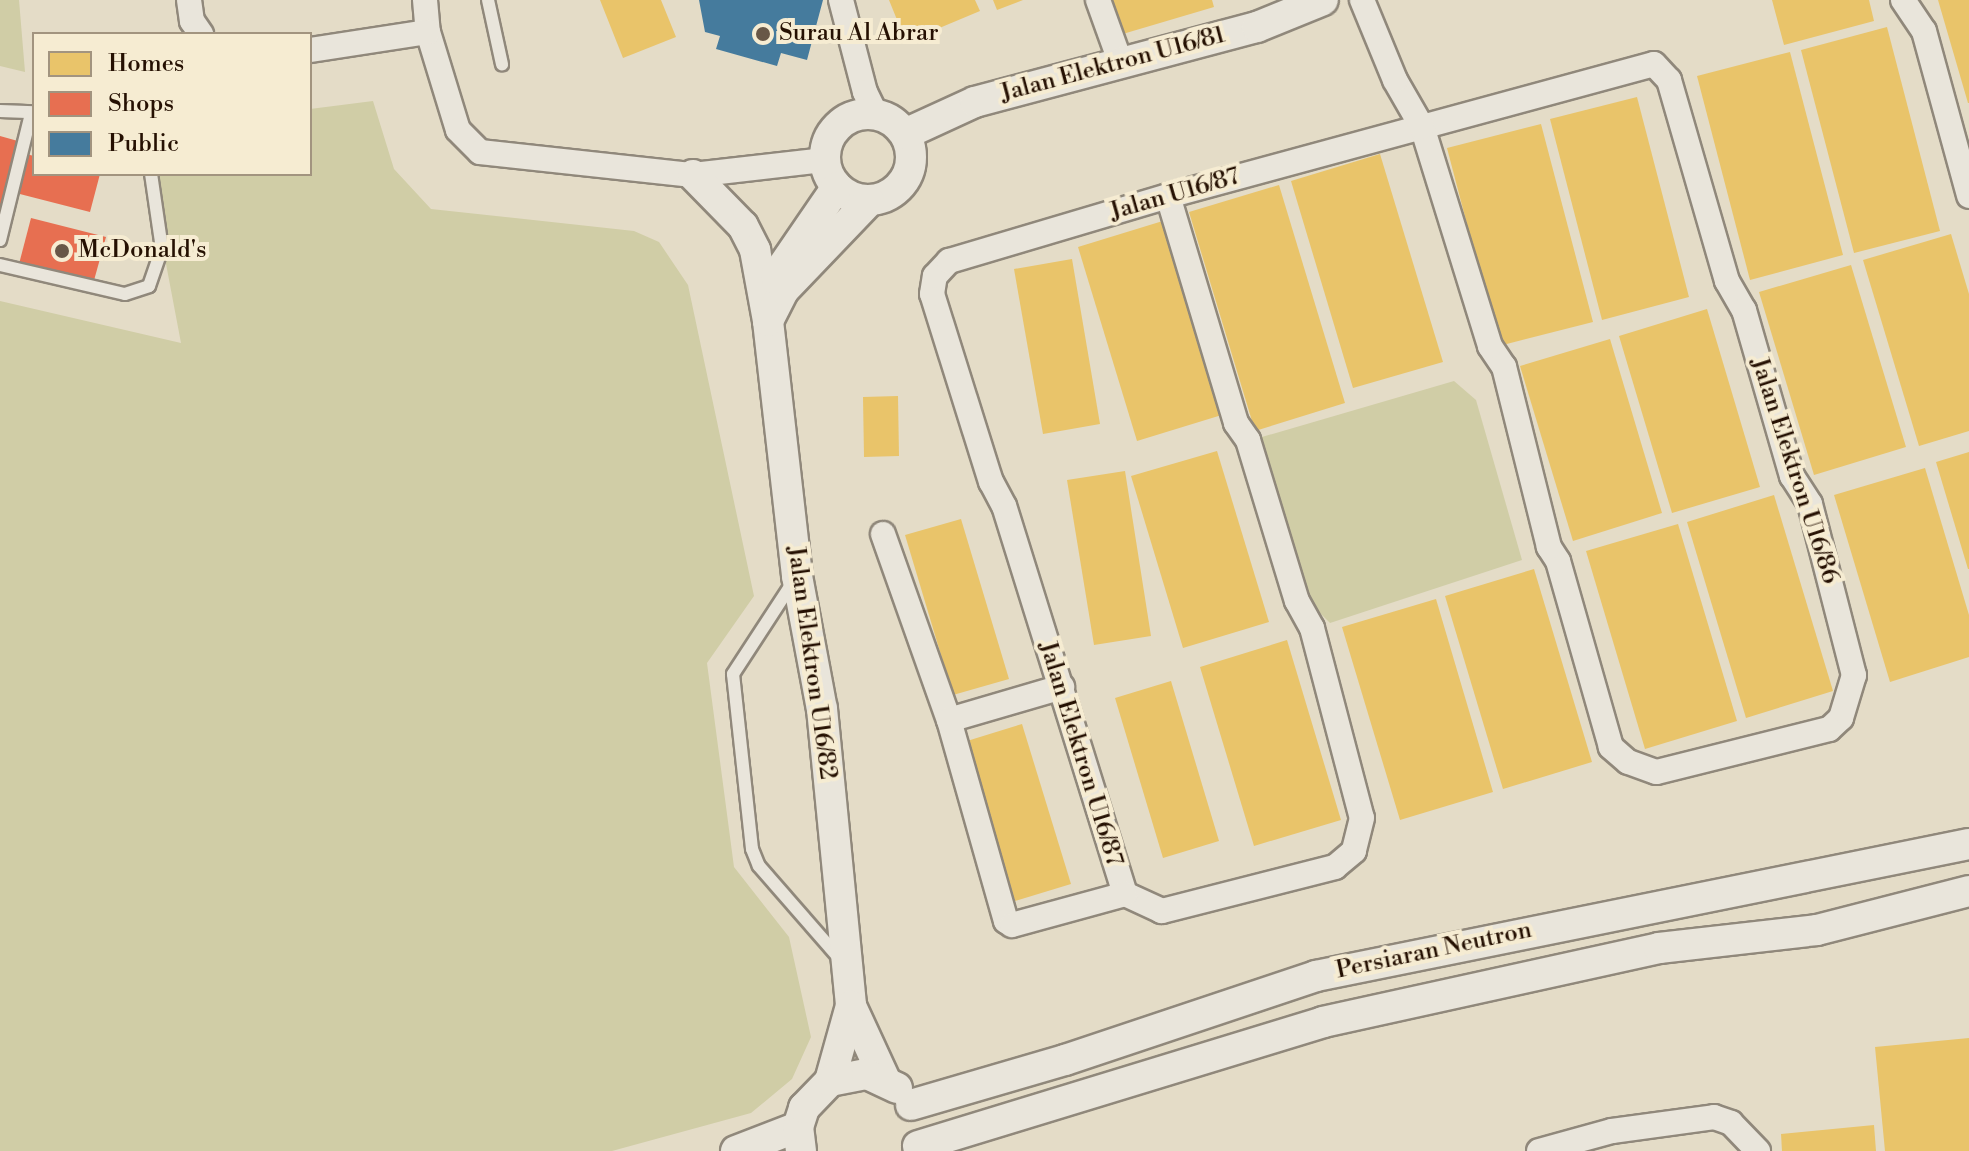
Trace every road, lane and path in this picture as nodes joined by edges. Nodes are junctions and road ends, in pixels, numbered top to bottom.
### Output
1 (189, 0) edge
2 (425, 0) edge
3 (488, 0) edge
4 (841, 0) edge
5 (1098, 0) edge
6 (1323, 0) edge
7 (1362, 0) edge
8 (1903, 0) edge
9 (200, 32) edge
10 (428, 32) junction
11 (312, 50) edge
12 (1120, 61) junction
13 (502, 64) dead end
14 (0, 111) edge
15 (32, 113) edge
16 (876, 115) junction
17 (32, 117) edge
18 (1422, 127) junction
19 (905, 134) junction
20 (831, 174) junction
21 (693, 175) junction
22 (151, 176) edge
23 (1168, 196) junction
24 (1969, 196) edge
25 (869, 201) junction
26 (0, 240) edge
27 (0, 265) edge
28 (935, 276) joint
29 (768, 321) junction
30 (883, 534) dead end
31 (797, 576) junction
32 (1062, 687) junction
33 (949, 720) junction
34 (1969, 844) edge
35 (1969, 891) edge
36 (1125, 894) junction
37 (848, 968) junction
38 (851, 1006) junction
39 (885, 1080) junction
40 (830, 1081) junction
41 (911, 1105) junction
42 (800, 1139) edge
43 (917, 1148) edge
44 (736, 1151) edge
45 (1539, 1151) edge
46 (1758, 1151) edge

1 - 9 street
2 - 10 street
3 - 13 lane
4 - 16 street
5 - 12 street
6 - 12 street, Jalan Elektron U16/81
7 - 18 street, Jalan Elektron U16/86
8 - 24 street
10 - 11 street
10 - 21 street
12 - 19 street, Jalan Elektron U16/81
14 - 15 lane
16 - 19 street
16 - 20 street
17 - 26 lane
18 - 18 street, Jalan Elektron U16/86
18 - 23 street, Jalan U16/87
19 - 25 street
20 - 21 street
20 - 25 street
20 - 29 street
21 - 29 street
22 - 27 lane
23 - 28 street, Jalan U16/87
23 - 36 street, Jalan Elektron U16/87
25 - 29 street
28 - 32 street, Jalan Elektron U16/87
29 - 31 street, Jalan Elektron U16/82
30 - 33 street
31 - 37 street, Jalan Elektron U16/82
31 - 37 lane
32 - 33 street
32 - 36 street, Jalan Elektron U16/87
33 - 36 street
34 - 41 street, Persiaran Neutron
35 - 43 street, Persiaran Neutron
37 - 38 street, Jalan Elektron U16/82
38 - 39 street
38 - 40 street
39 - 40 street
39 - 41 street
40 - 42 street
41 - 43 street
42 - 44 street
45 - 46 street

